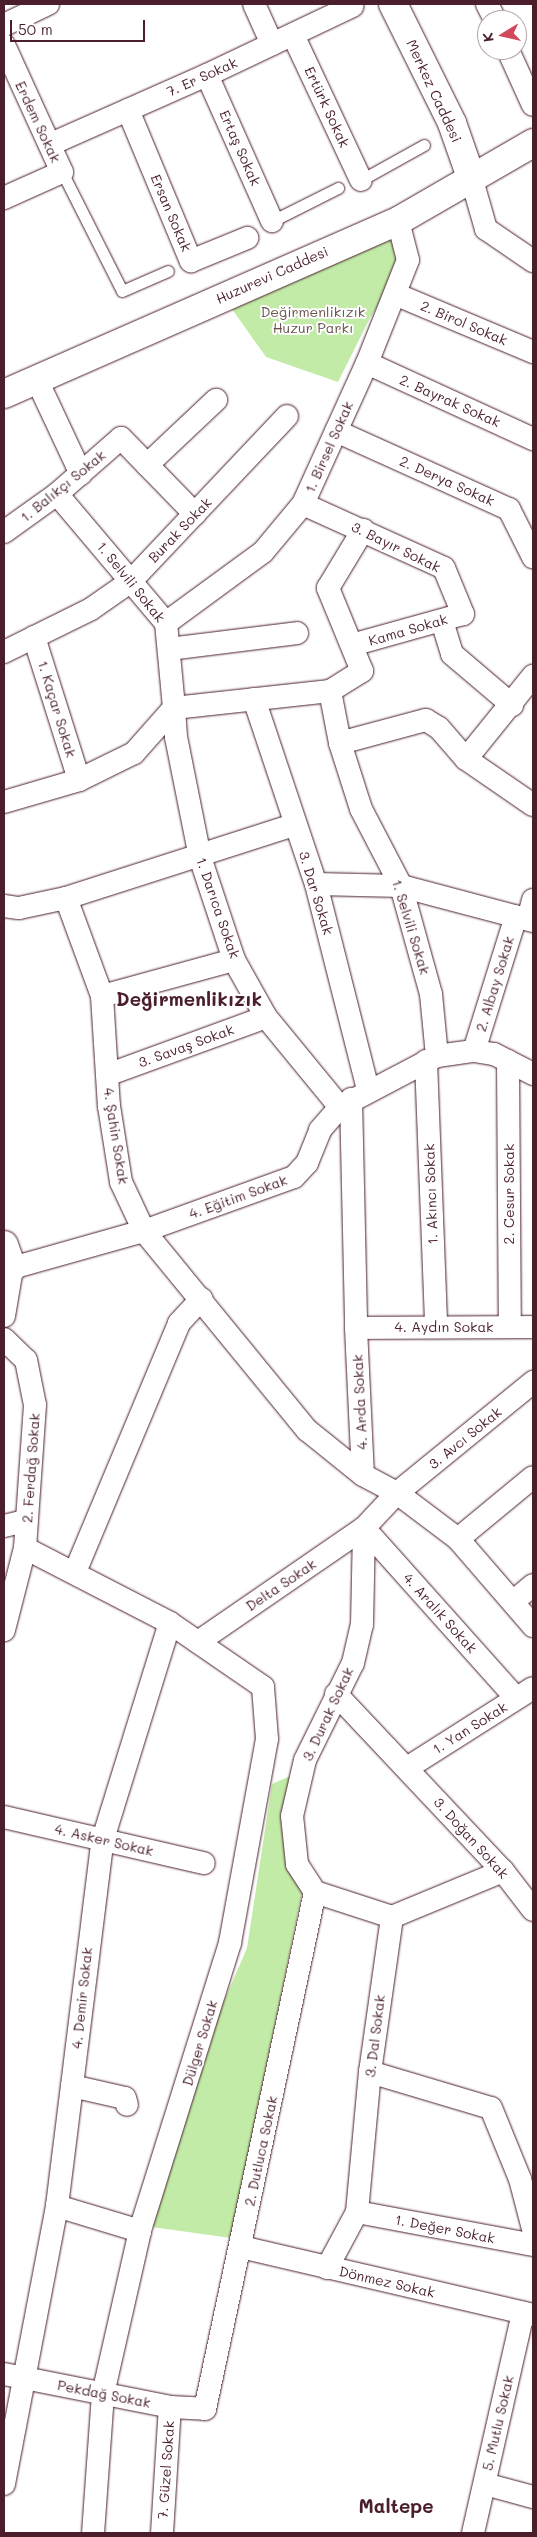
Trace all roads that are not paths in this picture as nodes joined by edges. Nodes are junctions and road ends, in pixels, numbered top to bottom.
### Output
1 (48, 4) edge
2 (254, 4) edge
3 (393, 4) edge
4 (352, 6) dead end
5 (4, 25) edge
6 (293, 34) junction
7 (272, 44) junction
8 (4, 45) edge
9 (513, 60) edge
10 (207, 75) junction
11 (13, 95) edge
12 (533, 105) edge
13 (128, 110) junction
14 (533, 143) edge
15 (51, 144) junction
16 (424, 146) dead end
17 (62, 172) junction
18 (361, 180) joint
19 (472, 180) junction
20 (338, 188) dead end
21 (4, 198) edge
22 (272, 221) joint
23 (398, 221) junction
24 (247, 238) dead end
25 (533, 261) edge
26 (168, 271) dead end
27 (395, 294) junction
28 (533, 352) edge
29 (367, 363) junction
30 (36, 378) junction
31 (4, 394) edge
32 (216, 400) dead end
33 (287, 416) dead end
34 (336, 431) junction
35 (533, 439) edge
36 (147, 465) junction
37 (81, 474) junction
38 (57, 494) junction
39 (303, 504) junction
40 (195, 514) junction
41 (363, 530) junction
42 (4, 532) edge
43 (533, 557) edge
44 (131, 581) junction
45 (453, 617) junction
46 (166, 623) junction
47 (297, 633) dead end
48 (34, 637) junction
49 (352, 646) junction
50 (169, 649) junction
51 (4, 652) edge
52 (533, 676) edge
53 (330, 691) junction
54 (254, 699) junction
55 (512, 705) junction
56 (174, 708) junction
57 (340, 743) junction
58 (466, 759) junction
59 (79, 780) junction
60 (4, 802) edge
61 (532, 802) edge
62 (294, 825) junction
63 (200, 857) junction
64 (316, 884) junction
65 (402, 886) junction
66 (66, 898) junction
67 (4, 906) edge
68 (528, 914) edge
69 (234, 960) junction
70 (102, 996) junction
71 (266, 1017) junction
72 (474, 1051) junction
73 (431, 1058) junction
74 (508, 1061) junction
75 (533, 1074) edge
76 (107, 1076) junction
77 (353, 1099) junction
78 (144, 1231) junction
79 (8, 1256) edge
80 (201, 1299) junction
81 (4, 1316) edge
82 (436, 1326) junction
83 (510, 1326) junction
84 (533, 1327) edge
85 (356, 1328) junction
86 (4, 1340) edge
87 (533, 1382) edge
88 (363, 1474) junction
89 (533, 1477) edge
90 (397, 1493) junction
91 (26, 1521) junction
92 (4, 1526) edge
93 (364, 1528) junction
94 (458, 1539) junction
95 (25, 1548) junction
96 (75, 1572) junction
97 (533, 1585) edge
98 (514, 1602) junction
99 (170, 1623) junction
100 (533, 1626) edge
101 (4, 1630) edge
102 (198, 1642) junction
103 (525, 1693) edge
104 (336, 1694) junction
105 (407, 1768) junction
106 (4, 1817) edge
107 (103, 1839) junction
108 (204, 1863) dead end
109 (503, 1871) junction
110 (315, 1892) junction
111 (533, 1910) edge
112 (392, 1916) junction
113 (370, 2072) junction
114 (72, 2086) junction
115 (127, 2099) dead end
116 (527, 2176) edge
117 (57, 2206) junction
118 (357, 2212) junction
119 (533, 2229) edge
120 (140, 2231) junction
121 (533, 2245) edge
122 (241, 2247) junction
123 (327, 2268) junction
124 (528, 2314) edge
125 (524, 2349) edge
126 (13, 2377) edge
127 (103, 2394) junction
128 (170, 2407) junction
129 (205, 2409) joint
130 (4, 2484) edge
131 (485, 2484) junction
132 (533, 2497) edge
133 (93, 2533) edge
134 (162, 2533) edge
135 (473, 2533) edge

1 - 5 street
2 - 7 street
3 - 19 street, Merkez Caddesi
4 - 6 street, 7. Er Sokak
6 - 7 street, 7. Er Sokak
6 - 18 street, Ertürk Sokak
7 - 10 street, 7. Er Sokak
8 - 11 street, Erdem Sokak
9 - 12 street
10 - 13 street, 7. Er Sokak
10 - 22 street, Ertaş Sokak
11 - 15 street, Erdem Sokak
13 - 15 street, 7. Er Sokak
13 - 24 street, Ersan Sokak
14 - 19 street, Huzurevi Caddesi
15 - 17 street, Erdem Sokak
16 - 18 lane
17 - 21 street
17 - 26 lane
19 - 23 street, Huzurevi Caddesi
19 - 25 street
20 - 22 lane
23 - 27 street, 1. Birsel Sokak
23 - 30 street, Huzurevi Caddesi
27 - 28 street, 2. Birol Sokak
27 - 29 street, 1. Birsel Sokak
29 - 34 street, 1. Birsel Sokak
29 - 35 street, 2. Bayrak Sokak
30 - 31 street, Huzurevi Caddesi
30 - 37 street
32 - 36 street
33 - 40 street, Burak Sokak
34 - 39 street, 1. Birsel Sokak
34 - 43 street, 2. Derya Sokak
36 - 37 street, 1. Balıkçı Sokak
36 - 40 street
37 - 38 street, 1. Balıkçı Sokak
38 - 42 street, 1. Balıkçı Sokak
38 - 44 street, 1. Selvili Sokak
39 - 41 street, 3. Bayır Sokak
39 - 46 street, 1. Birsel Sokak
40 - 44 street, Burak Sokak
41 - 45 street, 3. Bayır Sokak
41 - 49 street, Kama Sokak
44 - 46 street, 1. Selvili Sokak
44 - 48 street, Burak Sokak
45 - 49 street, Kama Sokak
45 - 55 street, 3. Bayır Sokak
46 - 50 street, 1. Selvili Sokak
47 - 50 street
48 - 51 street, Burak Sokak
48 - 59 street, 1. Kaçar Sokak
49 - 53 street, Kama Sokak
50 - 56 street, 1. Selvili Sokak
52 - 55 street
53 - 54 street
53 - 57 street, 1. Selvili Sokak
54 - 56 street
54 - 62 street, 3. Dar Sokak
55 - 58 street
56 - 59 street
56 - 63 street, 1. Darıca Sokak
57 - 58 street
57 - 65 street, 1. Selvili Sokak
58 - 61 street
59 - 60 street
62 - 63 street
62 - 64 street, 3. Dar Sokak
63 - 66 street
63 - 69 street, 1. Darıca Sokak
64 - 65 street
64 - 77 street, 3. Dar Sokak
65 - 68 street
65 - 73 street, 1. Selvili Sokak
66 - 67 street
66 - 70 street, 4. Şahin Sokak
68 - 72 street, 2. Albay Sokak
69 - 70 street
69 - 71 street, 1. Darıca Sokak
70 - 76 street, 4. Şahin Sokak
71 - 76 street, 3. Savaş Sokak
71 - 77 street, 1. Darıca Sokak
72 - 73 street, 4. Eğitim Sokak
72 - 74 street, 4. Eğitim Sokak
73 - 77 street, 4. Eğitim Sokak
73 - 82 street, 1. Akıncı Sokak
74 - 75 street, 4. Eğitim Sokak
74 - 83 street, 2. Cesur Sokak
76 - 78 street, 4. Şahin Sokak
77 - 78 street, 4. Eğitim Sokak
77 - 85 street, 4. Arda Sokak
78 - 79 street, 4. Eğitim Sokak
78 - 80 street, 4. Şahin Sokak
79 - 81 street
80 - 88 street, 4. Şahin Sokak
80 - 96 street
82 - 83 street, 4. Aydın Sokak
82 - 85 street, 4. Aydın Sokak
83 - 84 street, 4. Aydın Sokak
85 - 88 street, 4. Arda Sokak
86 - 91 street, 2. Ferdağ Sokak
87 - 90 street, 3. Avcı Sokak
88 - 90 street
89 - 94 street
90 - 93 street
90 - 94 street
91 - 92 street
91 - 95 street, 2. Ferdağ Sokak
93 - 102 street, Delta Sokak
93 - 103 street, 4. Aralık Sokak
93 - 104 street, 3. Durak Sokak
94 - 98 street
95 - 96 street
95 - 101 street, 2. Ferdağ Sokak
96 - 99 street
97 - 98 street
98 - 100 street
99 - 102 street
99 - 107 street, 4. Demir Sokak
102 - 120 street, Dülger Sokak
103 - 105 street, 1. Yan Sokak
104 - 105 street
104 - 110 street, 3. Durak Sokak
105 - 109 street, 3. Doğan Sokak
106 - 107 street, 4. Asker Sokak
107 - 108 street, 4. Asker Sokak
107 - 114 street, 4. Demir Sokak
109 - 111 street, 3. Doğan Sokak
109 - 112 street
110 - 112 street
110 - 122 street, 2. Dutluca Sokak
112 - 113 street, 3. Dal Sokak
113 - 116 street
113 - 118 street, 3. Dal Sokak
114 - 115 street
114 - 117 street, 4. Demir Sokak
116 - 119 street
117 - 120 street
117 - 126 street, 4. Demir Sokak
118 - 121 street, 1. Değer Sokak
118 - 123 street, 3. Dal Sokak
120 - 127 street, Dülger Sokak
122 - 123 street, Dönmez Sokak
122 - 129 street, 2. Dutluca Sokak
123 - 124 street, Dönmez Sokak
124 - 125 street, 5. Mutlu Sokak
125 - 131 street, 5. Mutlu Sokak
126 - 127 street, Pekdağ Sokak
126 - 130 street, 4. Demir Sokak
127 - 128 street, Pekdağ Sokak
127 - 133 street, Dülger Sokak
128 - 129 street, Pekdağ Sokak
128 - 134 street, 7. Güzel Sokak
131 - 132 street
131 - 135 street, 5. Mutlu Sokak

